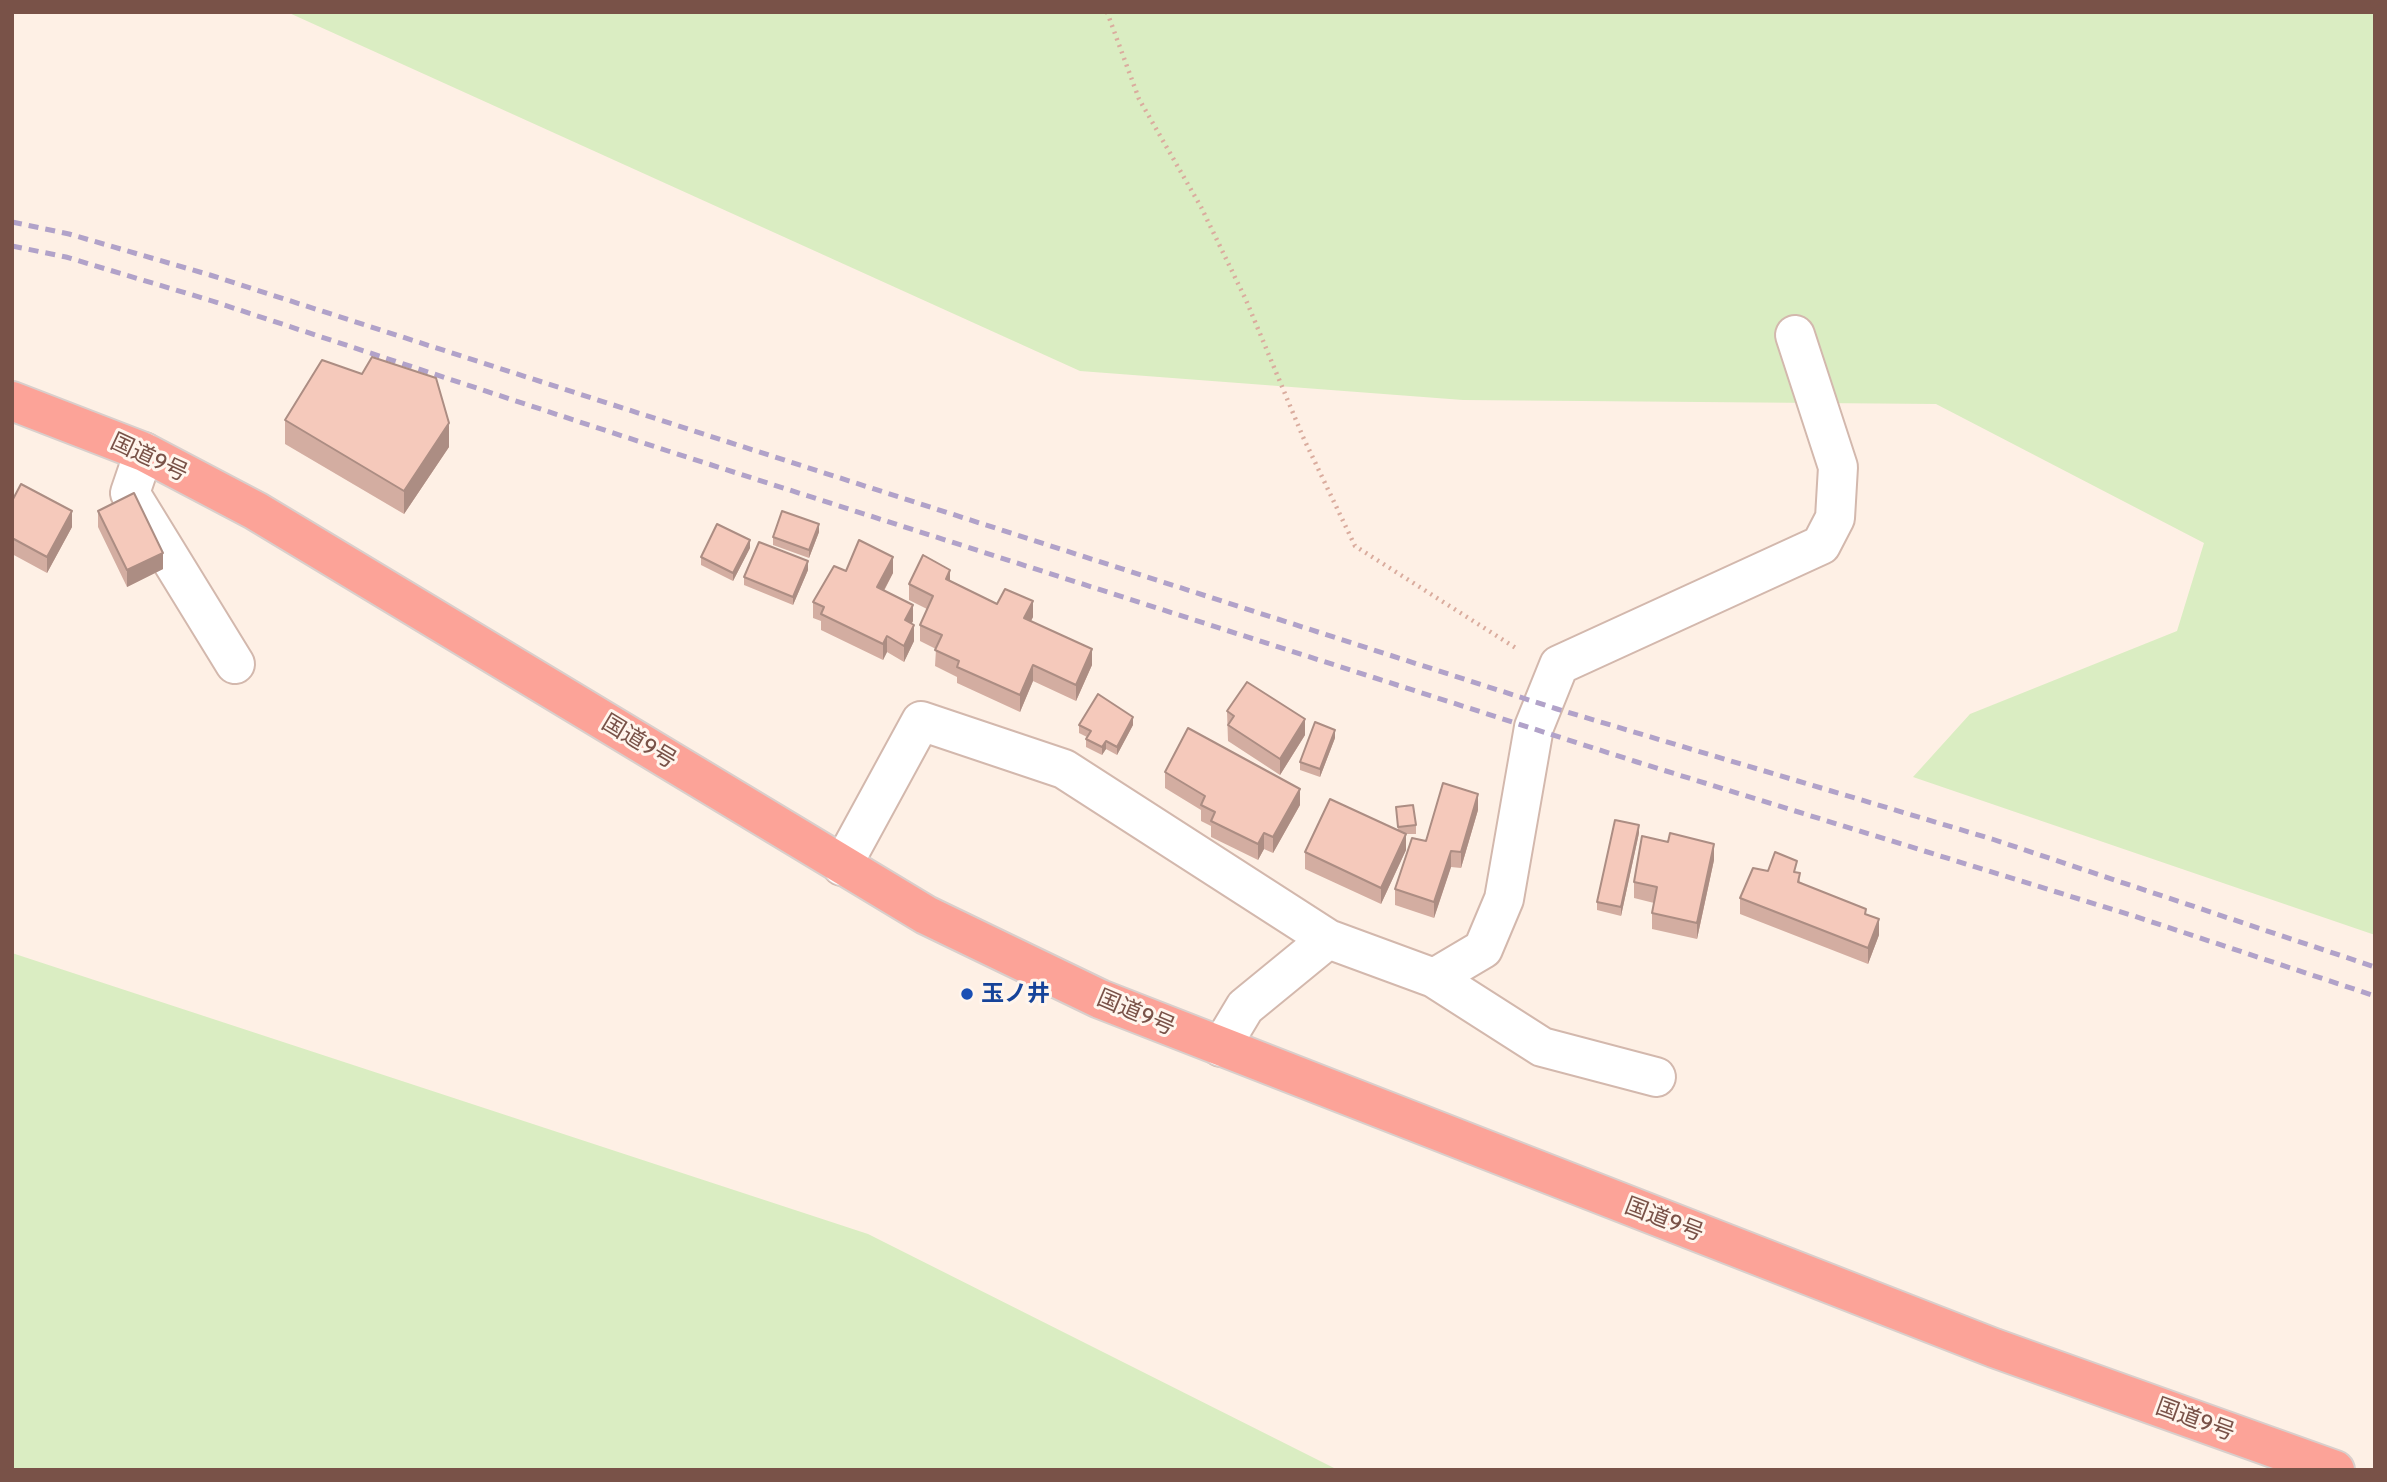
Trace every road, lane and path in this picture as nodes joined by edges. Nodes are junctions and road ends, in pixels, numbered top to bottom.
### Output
1 (1107, 12) edge
2 (1795, 335) dead end
3 (12, 401) edge
4 (144, 452) junction
5 (235, 664) dead end
6 (1559, 665) junction
7 (842, 866) junction
8 (1328, 939) junction
9 (1434, 978) junction
10 (1221, 1047) junction
11 (1656, 1077) dead end
12 (2334, 1470) edge

1 - 6 path
2 - 6 street
3 - 4 highway, 国道9号
4 - 5 street
4 - 7 highway, 国道9号
6 - 9 street
7 - 8 street
7 - 10 highway, 国道9号
8 - 9 street
8 - 10 street
9 - 11 street
10 - 12 highway, 国道9号

